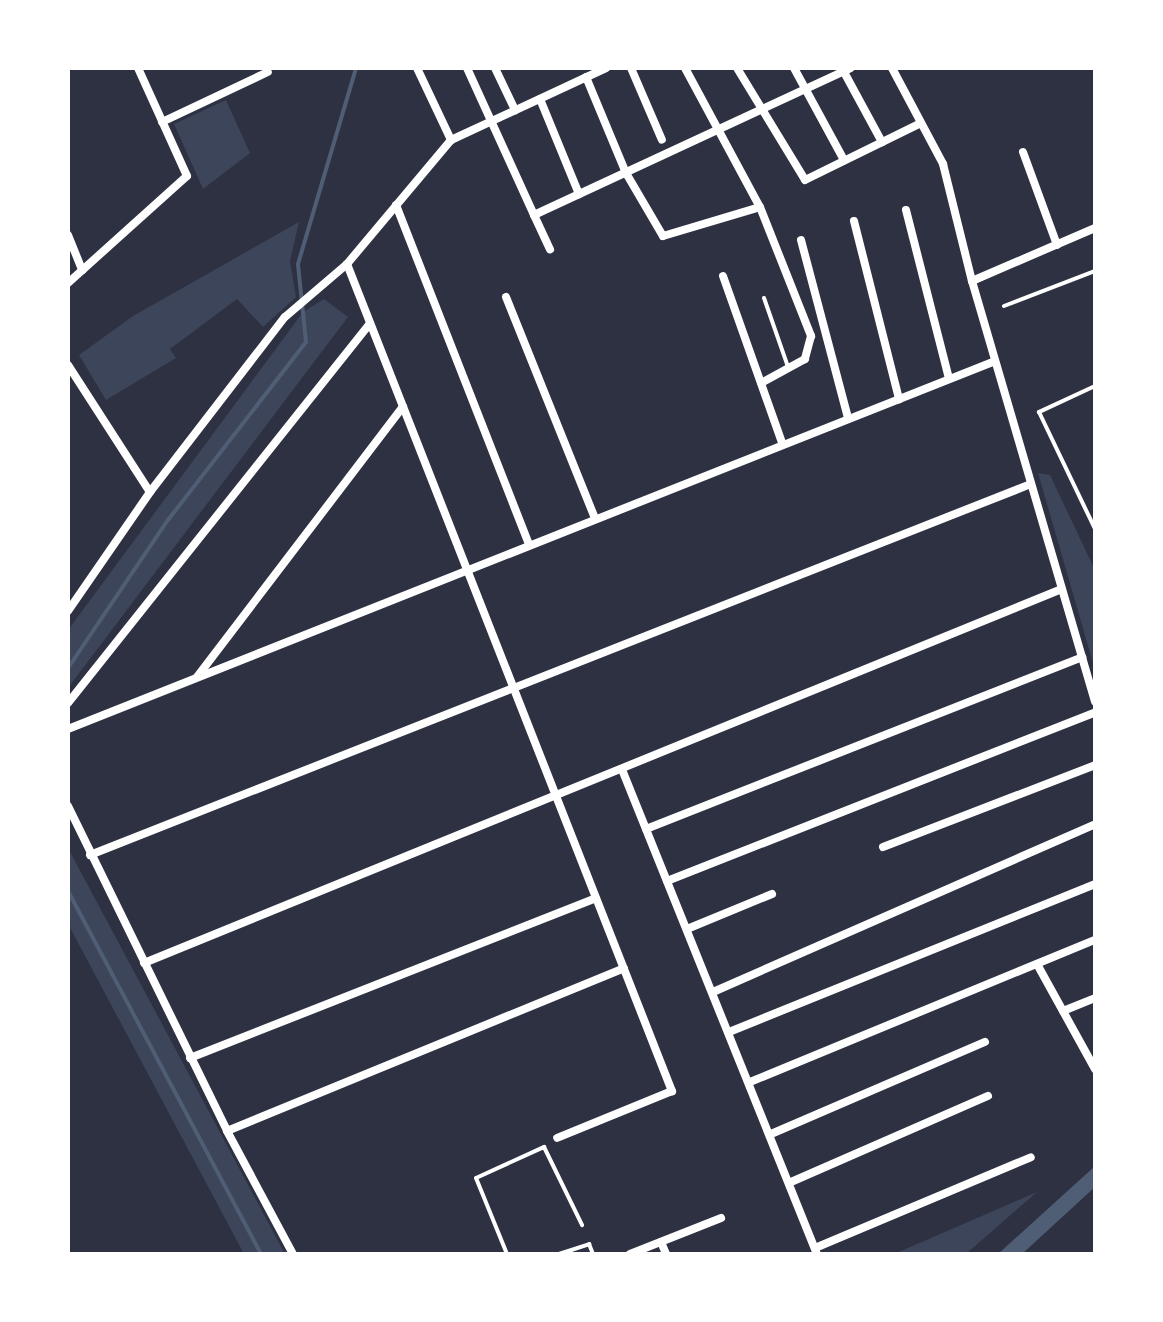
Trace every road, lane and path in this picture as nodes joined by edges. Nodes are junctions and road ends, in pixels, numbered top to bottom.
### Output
1 (138, 68) edge
2 (417, 68) edge
3 (467, 68) edge
4 (495, 68) edge
5 (606, 68) edge
6 (631, 68) edge
7 (685, 68) edge
8 (737, 68) edge
9 (794, 68) edge
10 (892, 68) edge
11 (847, 70) edge
12 (268, 72) dead end
13 (586, 77) junction
14 (805, 89) junction
15 (540, 99) junction
16 (515, 110) junction
17 (760, 111) junction
18 (162, 122) junction
19 (490, 122) junction
20 (921, 123) junction
21 (716, 131) junction
22 (451, 140) junction
23 (662, 140) dead end
24 (882, 142) junction
25 (1023, 152) dead end
26 (844, 160) junction
27 (626, 173) junction
28 (579, 194) junction
29 (396, 205) junction
30 (760, 207) junction
31 (906, 210) dead end
32 (534, 215) junction
33 (854, 221) dead end
34 (1095, 228) edge
35 (68, 235) edge
36 (801, 240) dead end
37 (1057, 245) junction
38 (550, 249) dead end
39 (347, 264) junction
40 (82, 270) junction
41 (1095, 271) edge
42 (723, 276) dead end
43 (972, 281) junction
44 (68, 283) edge
45 (506, 297) dead end
46 (764, 298) dead end
47 (1004, 306) dead end
48 (370, 323) junction
49 (995, 361) junction
50 (68, 365) edge
51 (789, 368) junction
52 (949, 379) junction
53 (761, 383) junction
54 (1095, 386) edge
55 (899, 399) junction
56 (403, 407) junction
57 (848, 418) junction
58 (782, 443) junction
59 (1031, 484) junction
60 (150, 492) junction
61 (595, 518) junction
62 (1095, 529) edge
63 (529, 544) junction
64 (467, 569) junction
65 (1062, 589) junction
66 (68, 592) edge
67 (77, 599) junction
68 (68, 611) edge
69 (1082, 657) junction
70 (197, 677) junction
71 (514, 688) junction
72 (1095, 701) edge
73 (68, 703) edge
74 (1095, 712) edge
75 (68, 729) edge
76 (1095, 765) edge
77 (623, 772) junction
78 (557, 798) junction
79 (68, 806) edge
80 (1095, 824) edge
81 (646, 829) junction
82 (883, 847) dead end
83 (90, 855) junction
84 (667, 881) junction
85 (1095, 884) edge
86 (772, 894) dead end
87 (596, 898) junction
88 (687, 929) junction
89 (1095, 940) edge
90 (144, 963) junction
91 (1037, 964) junction
92 (624, 968) junction
93 (713, 992) junction
94 (1095, 998) edge
95 (1063, 1011) junction
96 (729, 1032) junction
97 (985, 1042) dead end
98 (190, 1058) junction
99 (1095, 1069) edge
100 (750, 1082) junction
101 (988, 1096) dead end
102 (227, 1131) junction
103 (771, 1134) junction
104 (557, 1138) dead end
105 (1031, 1157) dead end
106 (791, 1182) junction
107 (721, 1218) dead end
108 (582, 1225) dead end
109 (661, 1242) junction
110 (816, 1251) edge
111 (293, 1254) edge
112 (507, 1254) edge
113 (559, 1254) edge
114 (593, 1254) edge
115 (630, 1254) edge
116 (666, 1254) edge

1 - 18 street
2 - 22 street
3 - 19 street
4 - 16 street
5 - 13 street
6 - 23 street
7 - 21 street
8 - 17 street
9 - 14 street
10 - 20 street
11 - 14 street
11 - 24 street
12 - 18 street
13 - 15 street
13 - 27 street
14 - 17 street
14 - 26 street
15 - 16 street
15 - 28 street
16 - 19 street
17 - 21 street
17 - 26 street
18 - 40 street
19 - 22 street
19 - 32 street
20 - 24 street
20 - 43 street
21 - 27 street
21 - 30 street
22 - 29 street
24 - 26 street
25 - 37 street
27 - 28 street
27 - 30 street
28 - 32 street
29 - 39 street
29 - 63 street
30 - 51 street
31 - 52 street
32 - 38 street
33 - 55 street
34 - 37 street
35 - 40 street
36 - 57 street
37 - 43 street
39 - 48 street
39 - 60 street
40 - 44 street
41 - 47 lane
42 - 53 street
43 - 49 street
45 - 61 street
46 - 51 lane
48 - 56 street
48 - 73 street
49 - 52 street
49 - 59 street
50 - 60 street
51 - 53 street
52 - 55 street
53 - 58 street
54 - 62 lane
55 - 57 street
56 - 64 street
56 - 70 street
57 - 58 street
58 - 61 street
59 - 65 street
59 - 71 street
60 - 67 street
61 - 63 street
63 - 64 street
64 - 70 street
64 - 71 street
65 - 69 street
65 - 77 street
66 - 67 street
67 - 68 street
69 - 72 street
69 - 81 street
70 - 75 street
71 - 78 street
71 - 83 street
74 - 84 street
76 - 82 street
77 - 78 street
77 - 81 street
78 - 87 street
78 - 90 street
79 - 83 street
80 - 93 street
81 - 84 street
83 - 90 street
84 - 88 street
85 - 96 street
86 - 88 street
87 - 92 street
87 - 98 street
88 - 93 street
89 - 91 street
90 - 98 street
91 - 95 street
91 - 100 street
92 - 102 street
92 - 104 street
93 - 96 street
94 - 95 street
95 - 99 street
96 - 100 street
97 - 103 street
98 - 102 street
100 - 103 street
101 - 106 street
102 - 111 street
103 - 106 street
105 - 110 street
106 - 110 street
107 - 109 street
108 - 112 lane
109 - 115 street
109 - 116 street
113 - 114 lane

